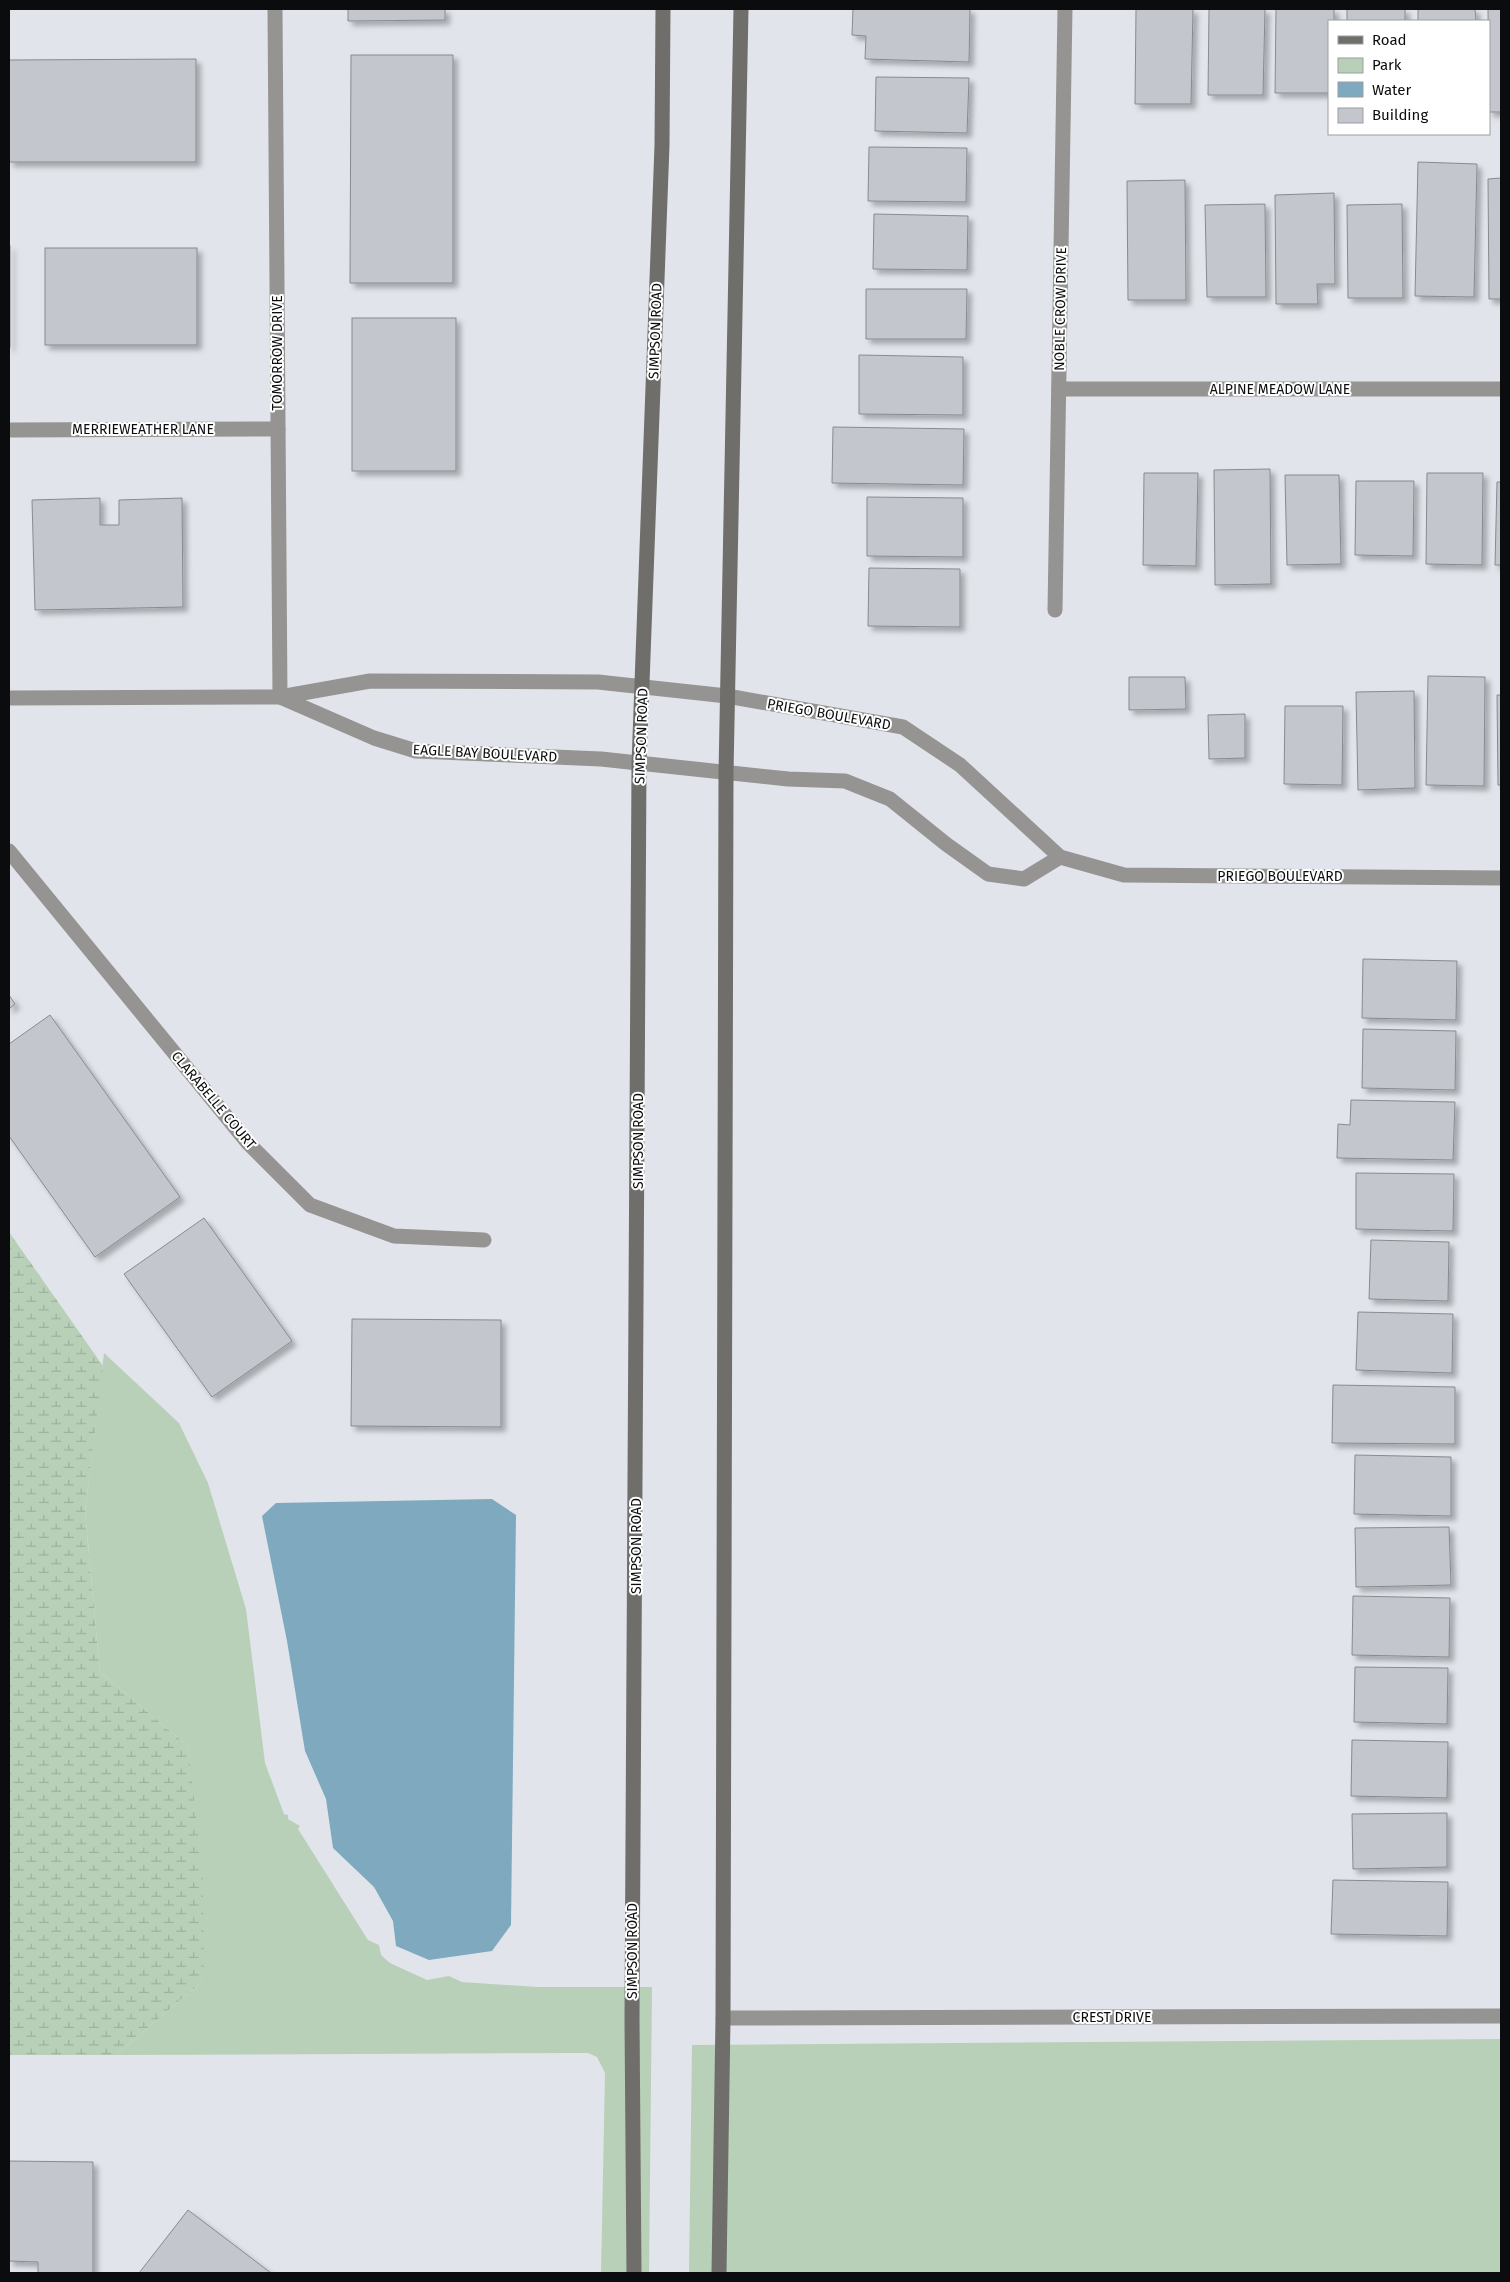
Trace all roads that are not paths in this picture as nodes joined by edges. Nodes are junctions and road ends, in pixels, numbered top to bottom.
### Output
1 (275, 9) edge
2 (664, 9) edge
3 (741, 9) edge
4 (1065, 9) edge
5 (1501, 388) edge
6 (1059, 389) junction
7 (278, 429) junction
8 (9, 430) edge
9 (1055, 610) dead end
10 (642, 688) junction
11 (727, 696) junction
12 (280, 697) junction
13 (9, 698) edge
14 (639, 764) junction
15 (726, 773) junction
16 (9, 851) edge
17 (1060, 857) junction
18 (1501, 878) edge
19 (484, 1240) dead end
20 (1501, 2016) edge
21 (723, 2018) junction
22 (634, 2273) edge
23 (719, 2273) edge

1 - 7 street, TOMORROW DRIVE
2 - 10 main road, SIMPSON ROAD
3 - 11 main road
4 - 6 street, NOBLE CROW DRIVE
5 - 6 street, ALPINE MEADOW LANE
6 - 9 street, NOBLE CROW DRIVE
7 - 8 street, MERRIEWEATHER LANE
7 - 12 street, TOMORROW DRIVE
10 - 11 street, PRIEGO BOULEVARD
10 - 12 street, EAGLE BAY BOULEVARD
10 - 14 main road, SIMPSON ROAD
11 - 15 main road
11 - 17 street, PRIEGO BOULEVARD
12 - 13 street, EAGLE BAY BOULEVARD
12 - 14 street, EAGLE BAY BOULEVARD
14 - 15 street
14 - 22 main road, SIMPSON ROAD
15 - 17 street
15 - 21 main road
16 - 19 street, CLARABELLE COURT
17 - 18 street, PRIEGO BOULEVARD
20 - 21 street, CREST DRIVE
21 - 23 main road

